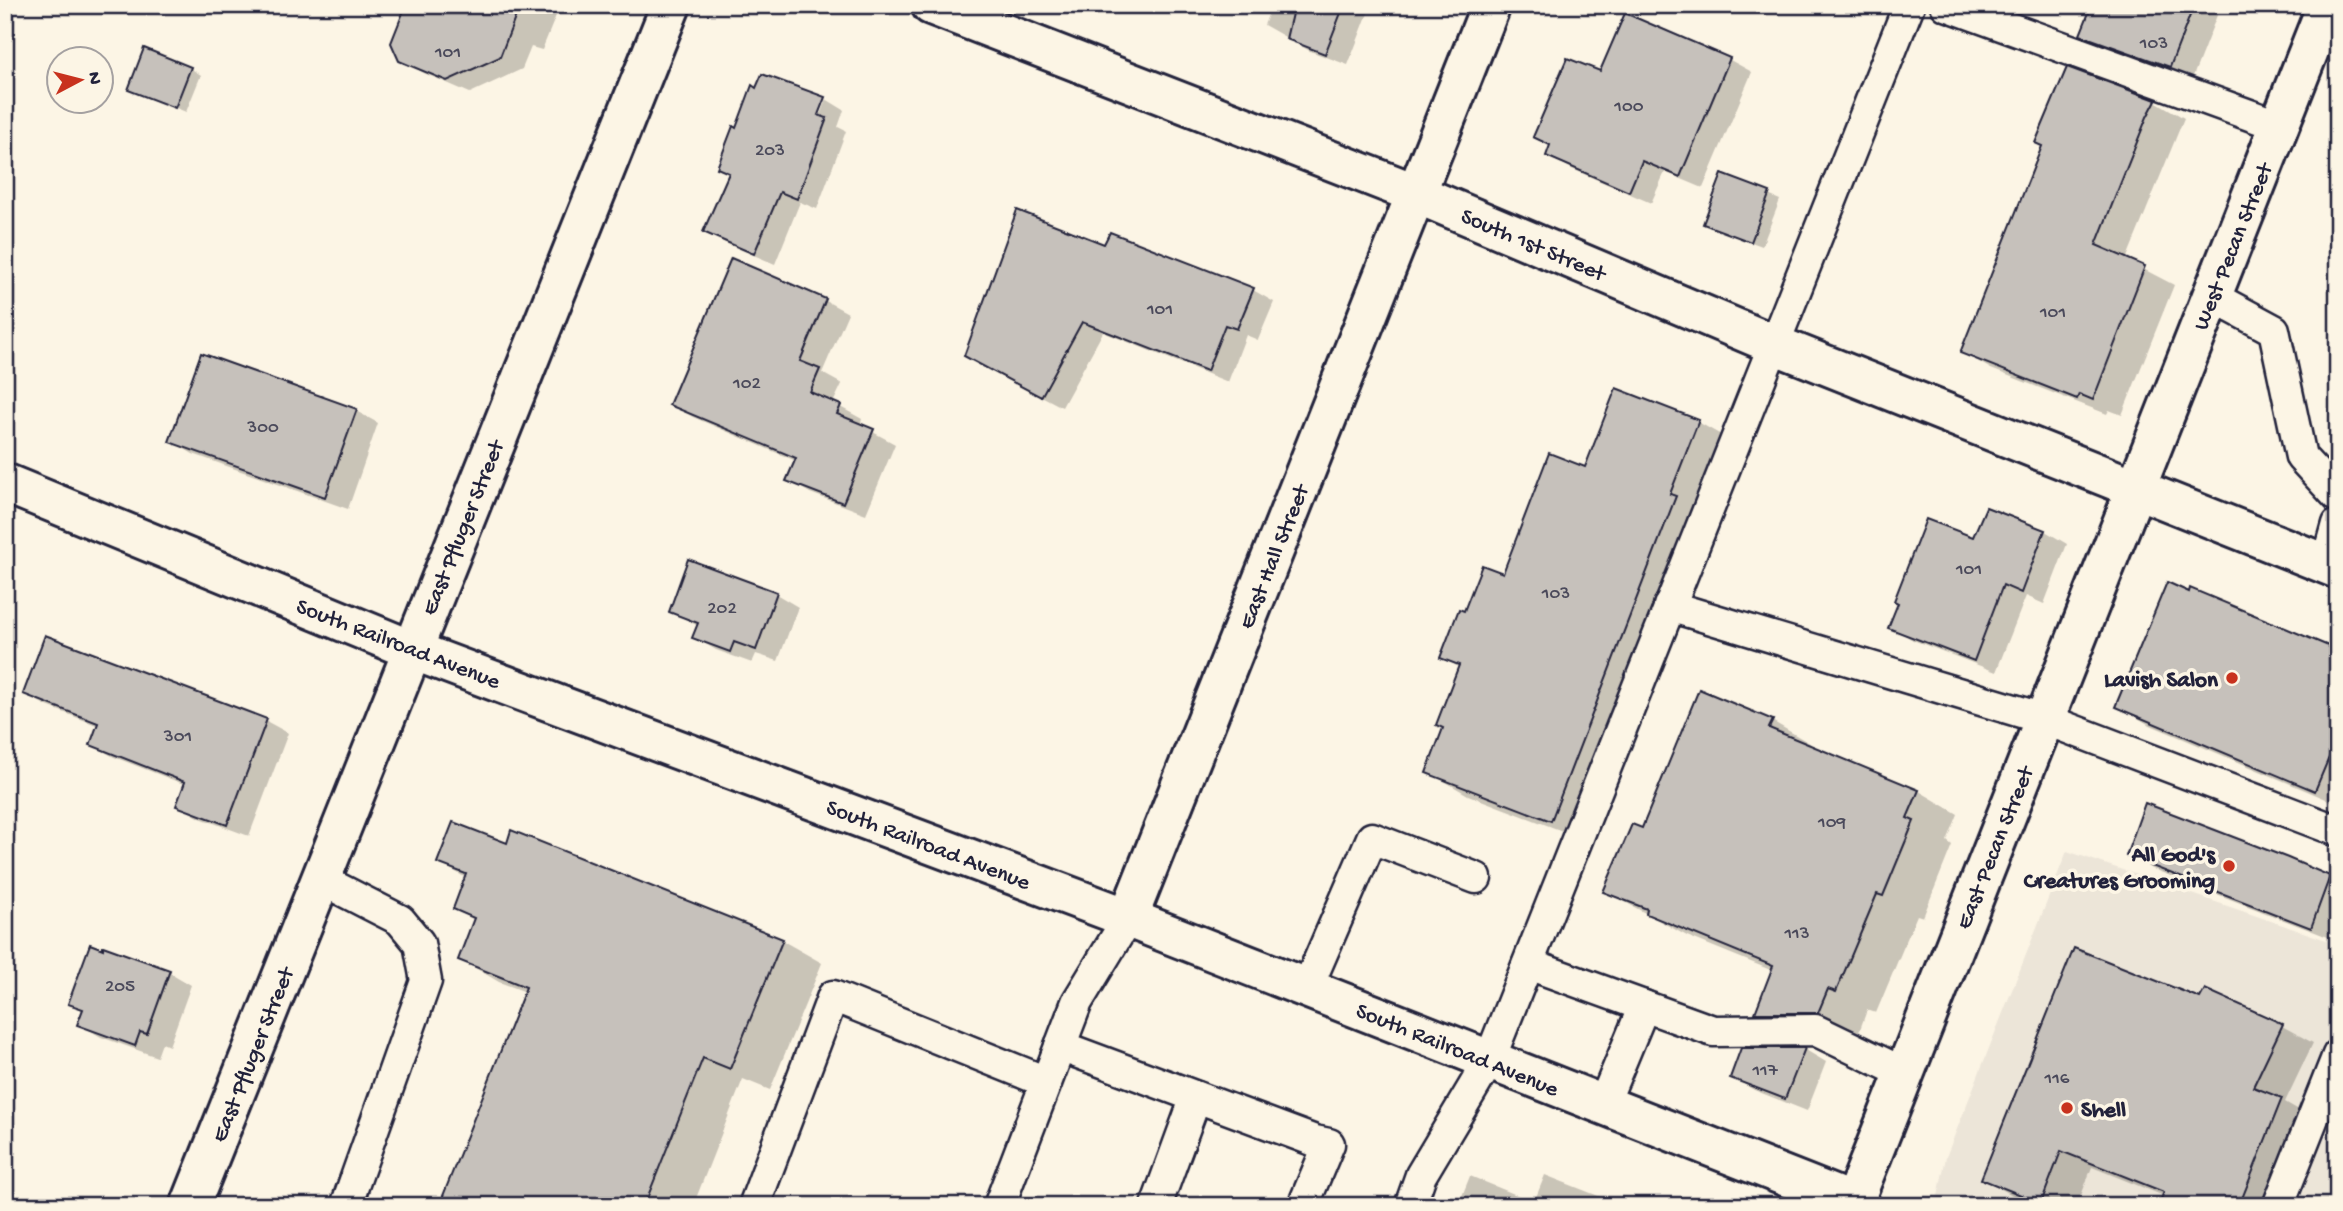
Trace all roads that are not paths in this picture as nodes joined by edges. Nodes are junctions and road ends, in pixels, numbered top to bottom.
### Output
1 (671, 5) edge
2 (931, 5) edge
3 (1491, 5) edge
4 (1909, 5) edge
5 (1947, 5) edge
6 (2327, 5) edge
7 (2280, 126) junction
8 (1417, 194) junction
9 (2211, 296) junction
10 (1773, 344) junction
11 (5, 483) edge
12 (2135, 488) junction
13 (2338, 497) edge
14 (2338, 523) edge
15 (2332, 566) edge
16 (1669, 606) junction
17 (412, 650) junction
18 (2044, 719) junction
19 (2338, 831) edge
20 (1476, 878) dead end
21 (320, 879) junction
22 (1128, 918) junction
23 (1528, 964) junction
24 (1307, 988) junction
25 (1644, 1006) junction
26 (1060, 1046) junction
27 (2338, 1055) edge
28 (1489, 1061) junction
29 (1904, 1073) junction
30 (1046, 1082) junction
31 (1196, 1097) junction
32 (1603, 1105) junction
33 (1855, 1205) edge
34 (190, 1206) edge
35 (346, 1206) edge
36 (754, 1206) edge
37 (999, 1206) edge
38 (1156, 1206) edge
39 (1303, 1206) edge
40 (1410, 1206) edge
41 (2278, 1206) edge

1 - 17 street, East Pfluger Street
2 - 8 street, South 1st Street
3 - 8 street, East Hall Street
4 - 10 lane
5 - 7 lane
6 - 7 street, West Pecan Street
7 - 9 street, West Pecan Street
8 - 10 street, South 1st Street
8 - 22 street, East Hall Street
9 - 12 street, West Pecan Street
9 - 13 lane
10 - 12 street, South 1st Street
10 - 16 lane
11 - 17 street, South Railroad Avenue
12 - 15 street, South 1st Street
12 - 18 street, East Pecan Street
14 - 15 lane
16 - 18 lane
16 - 23 lane
17 - 21 street, East Pfluger Street
17 - 22 street, South Railroad Avenue
18 - 19 lane
18 - 29 street, East Pecan Street
20 - 24 lane
21 - 34 street, East Pfluger Street
21 - 35 lane
22 - 24 street, South Railroad Avenue
22 - 26 lane
23 - 25 lane
23 - 28 lane
24 - 28 street, South Railroad Avenue
25 - 29 lane
25 - 32 lane
26 - 30 lane
26 - 31 lane
27 - 41 lane
28 - 32 street, South Railroad Avenue
28 - 40 lane
29 - 33 street, East Pecan Street
30 - 36 lane
30 - 37 lane
31 - 38 lane
31 - 39 lane
32 - 33 street, South Railroad Avenue

